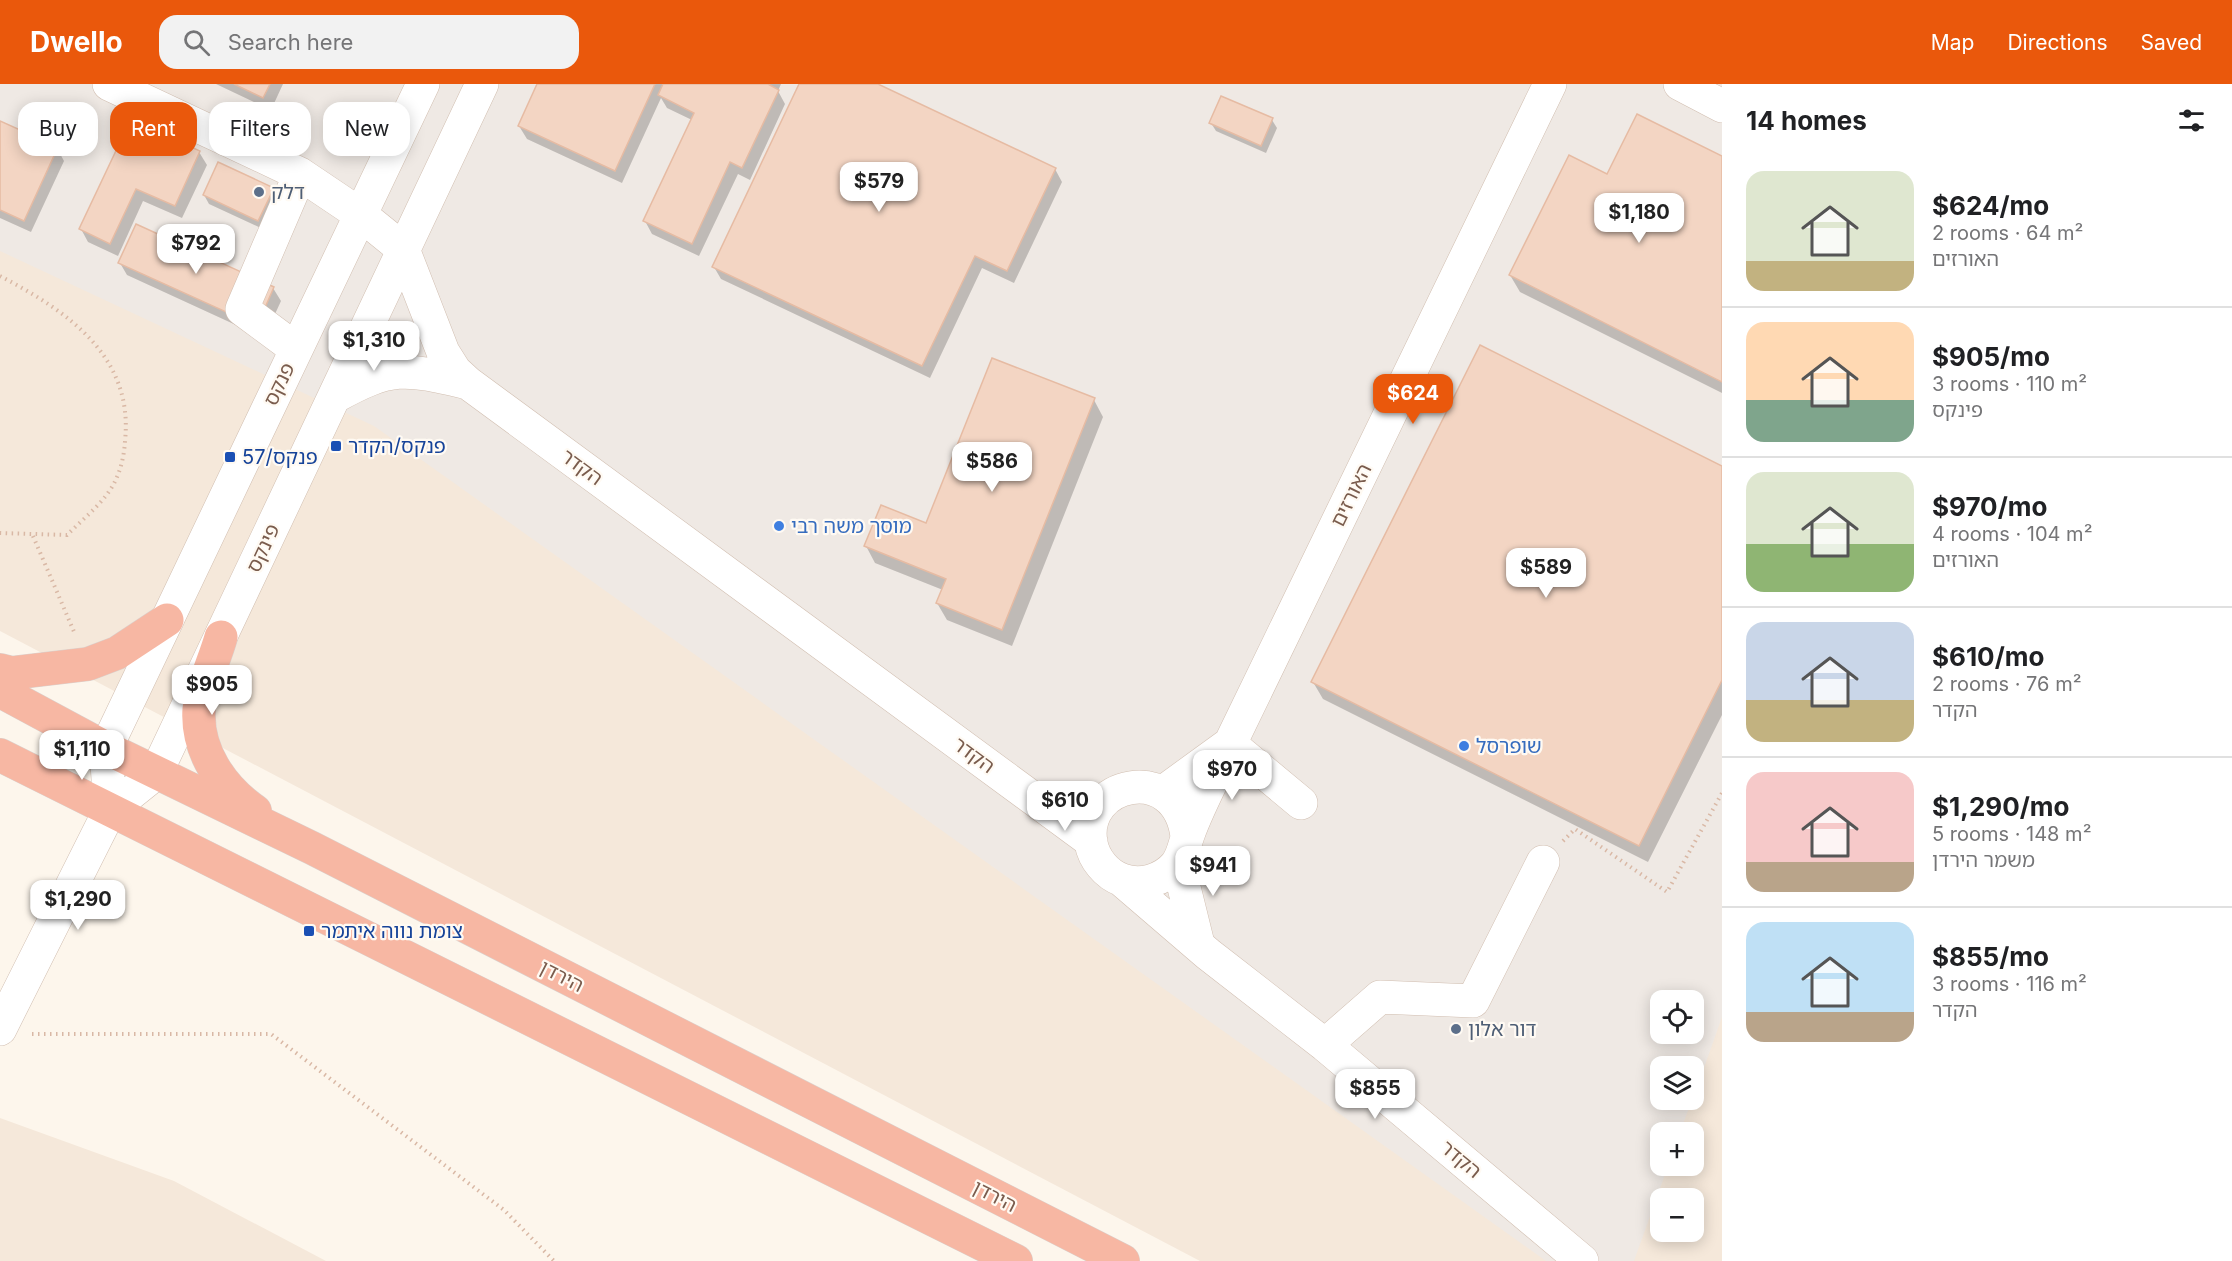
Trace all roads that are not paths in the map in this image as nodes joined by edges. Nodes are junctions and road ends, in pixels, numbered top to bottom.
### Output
1 (109, 84) edge
2 (423, 84) edge
3 (482, 84) edge
4 (1550, 84) edge
5 (1680, 84) edge
6 (1722, 106) edge
7 (300, 174) junction
8 (361, 215) junction
9 (404, 249) junction
10 (296, 350) junction
11 (468, 383) junction
12 (334, 397) junction
13 (167, 620) junction
14 (221, 638) junction
15 (0, 670) edge
16 (0, 691) edge
17 (1230, 744) junction
18 (106, 748) junction
19 (0, 755) edge
20 (156, 773) junction
21 (1162, 793) junction
22 (1300, 803) dead end
23 (110, 810) junction
24 (1091, 841) junction
25 (312, 848) junction
26 (1182, 850) junction
27 (1543, 862) road end
28 (1123, 880) junction
29 (1198, 944) junction
30 (12, 1032) edge
31 (1325, 1045) junction
32 (1016, 1261) edge
33 (1123, 1261) edge
34 (1582, 1261) edge

1 - 7 street
2 - 8 street, פנקס
3 - 9 street, פינקס
4 - 17 street, האורזים
5 - 6 street
7 - 8 street
7 - 10 street
8 - 9 street
8 - 10 street, פנקס
9 - 11 street, הקדר
9 - 12 street, פינקס
10 - 13 street, פנקס
11 - 12 street
11 - 24 street, הקדר
12 - 14 street, פינקס
13 - 15 highway
13 - 18 street
14 - 20 street, פינקס
14 - 25 highway
16 - 18 highway, הירדן
17 - 21 street, האורזים
17 - 22 street
17 - 26 street, האורזים
18 - 20 highway, הירדן
18 - 23 street
19 - 23 highway
20 - 23 street, פינקס
20 - 25 highway, הירדן
21 - 24 street
21 - 26 street
23 - 30 street
23 - 32 highway
24 - 28 street
25 - 33 highway, הירדן
26 - 28 street
26 - 29 street
27 - 31 street
28 - 29 street, הקדר
29 - 31 street, הקדר
31 - 34 street, הקדר

